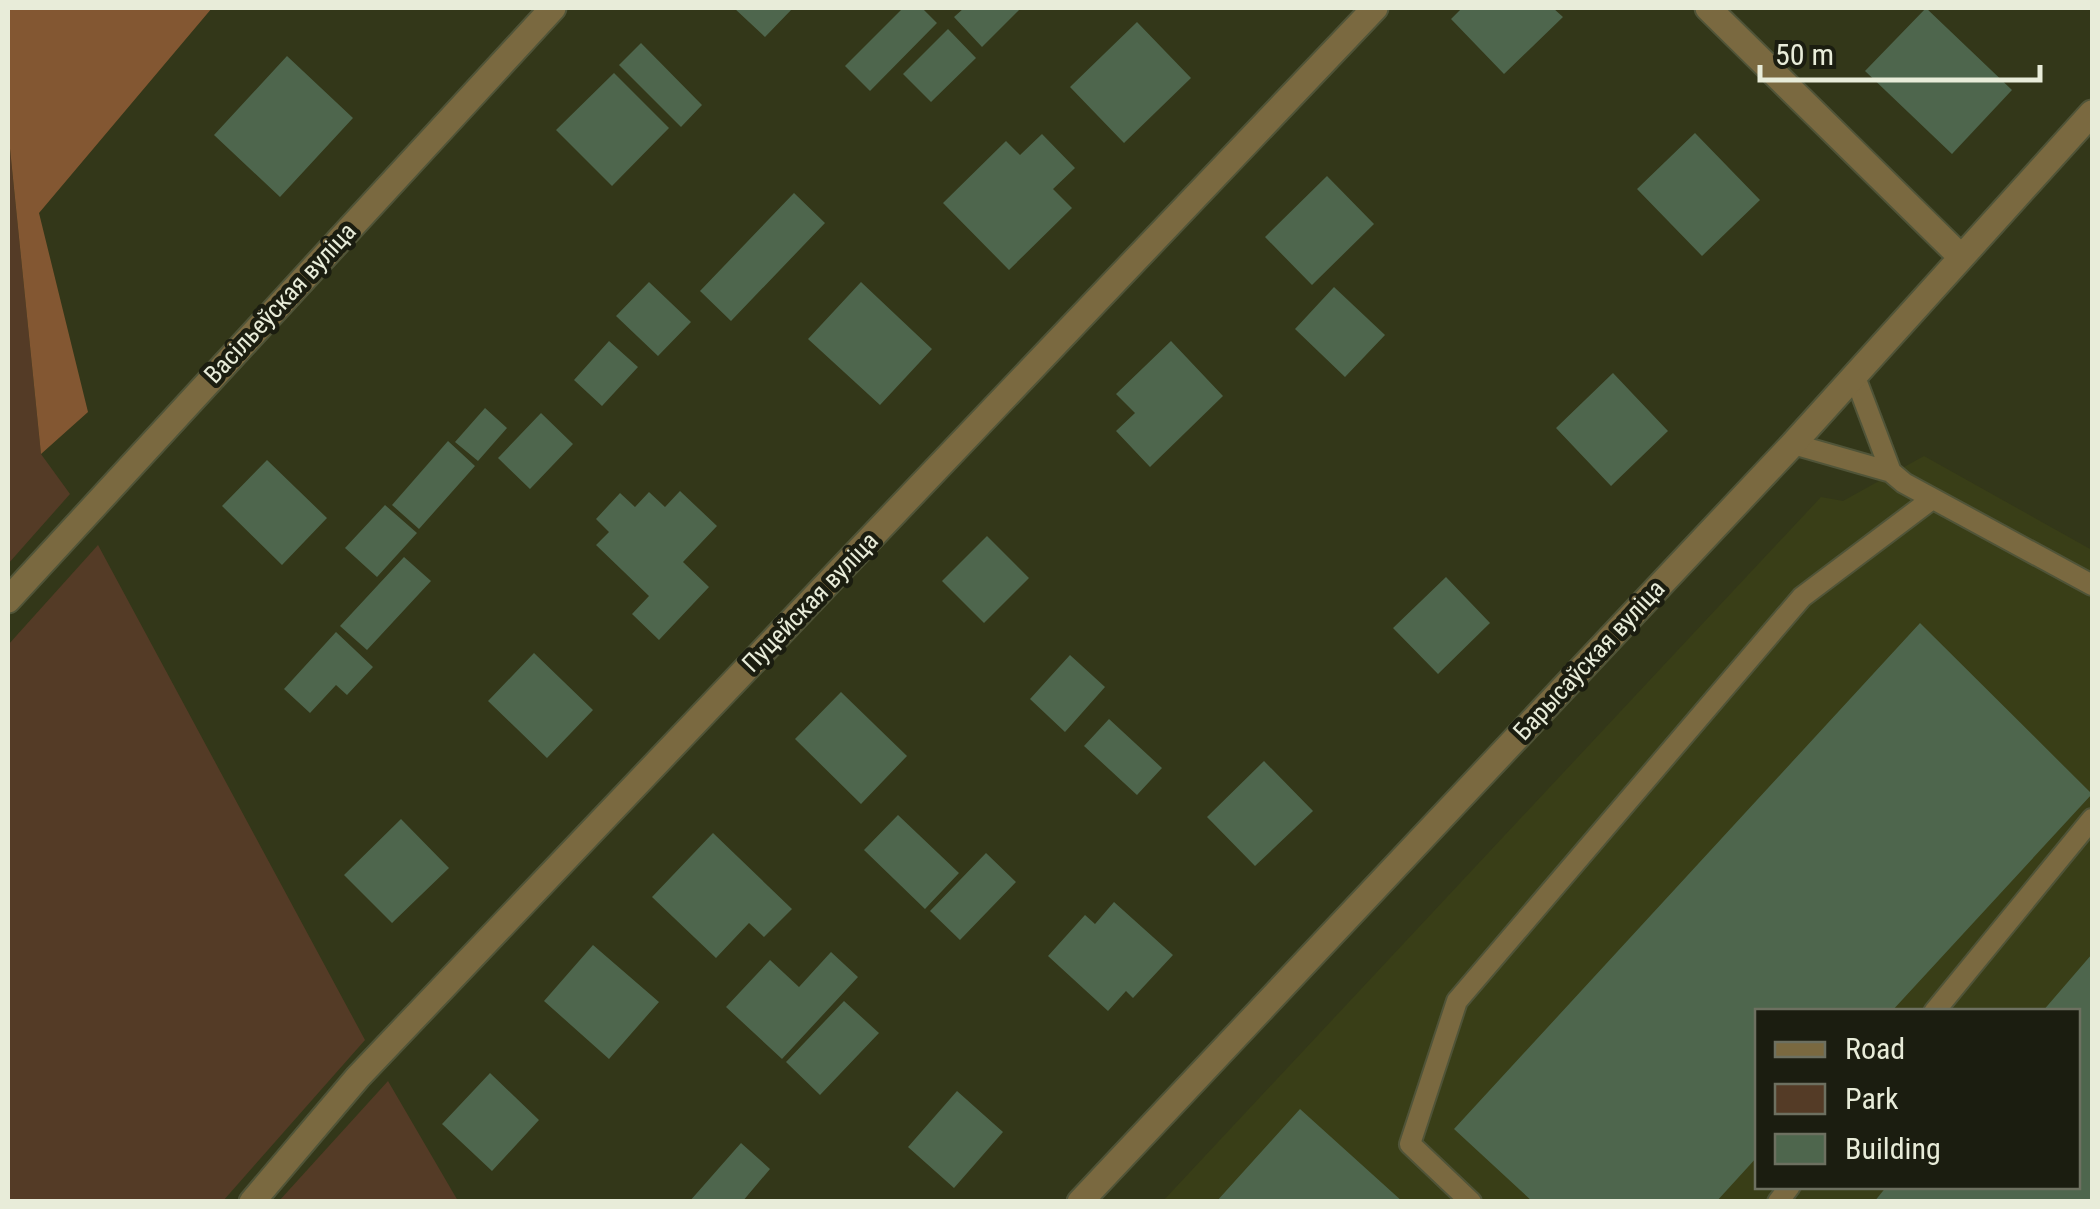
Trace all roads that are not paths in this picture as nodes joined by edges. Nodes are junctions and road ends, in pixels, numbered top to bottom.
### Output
1 (553, 8) edge
2 (1376, 8) edge
3 (1708, 8) edge
4 (2092, 114) edge
5 (1961, 257) junction
6 (1855, 378) junction
7 (1793, 444) junction
8 (1891, 472) junction
9 (1932, 498) junction
10 (2092, 585) edge
11 (8, 600) edge
12 (2092, 820) edge
13 (1936, 1009) edge
14 (252, 1202) edge
15 (1080, 1202) edge
16 (1470, 1202) edge

1 - 11 street, Васільеўская вуліца
2 - 14 street, Пуцейская вуліца
3 - 5 street
4 - 5 street, Барысаўская вуліца
5 - 6 street, Барысаўская вуліца
6 - 7 street, Барысаўская вуліца
6 - 8 lane
7 - 8 lane
7 - 15 street, Барысаўская вуліца
8 - 9 lane
9 - 10 lane
9 - 16 lane
12 - 13 lane

